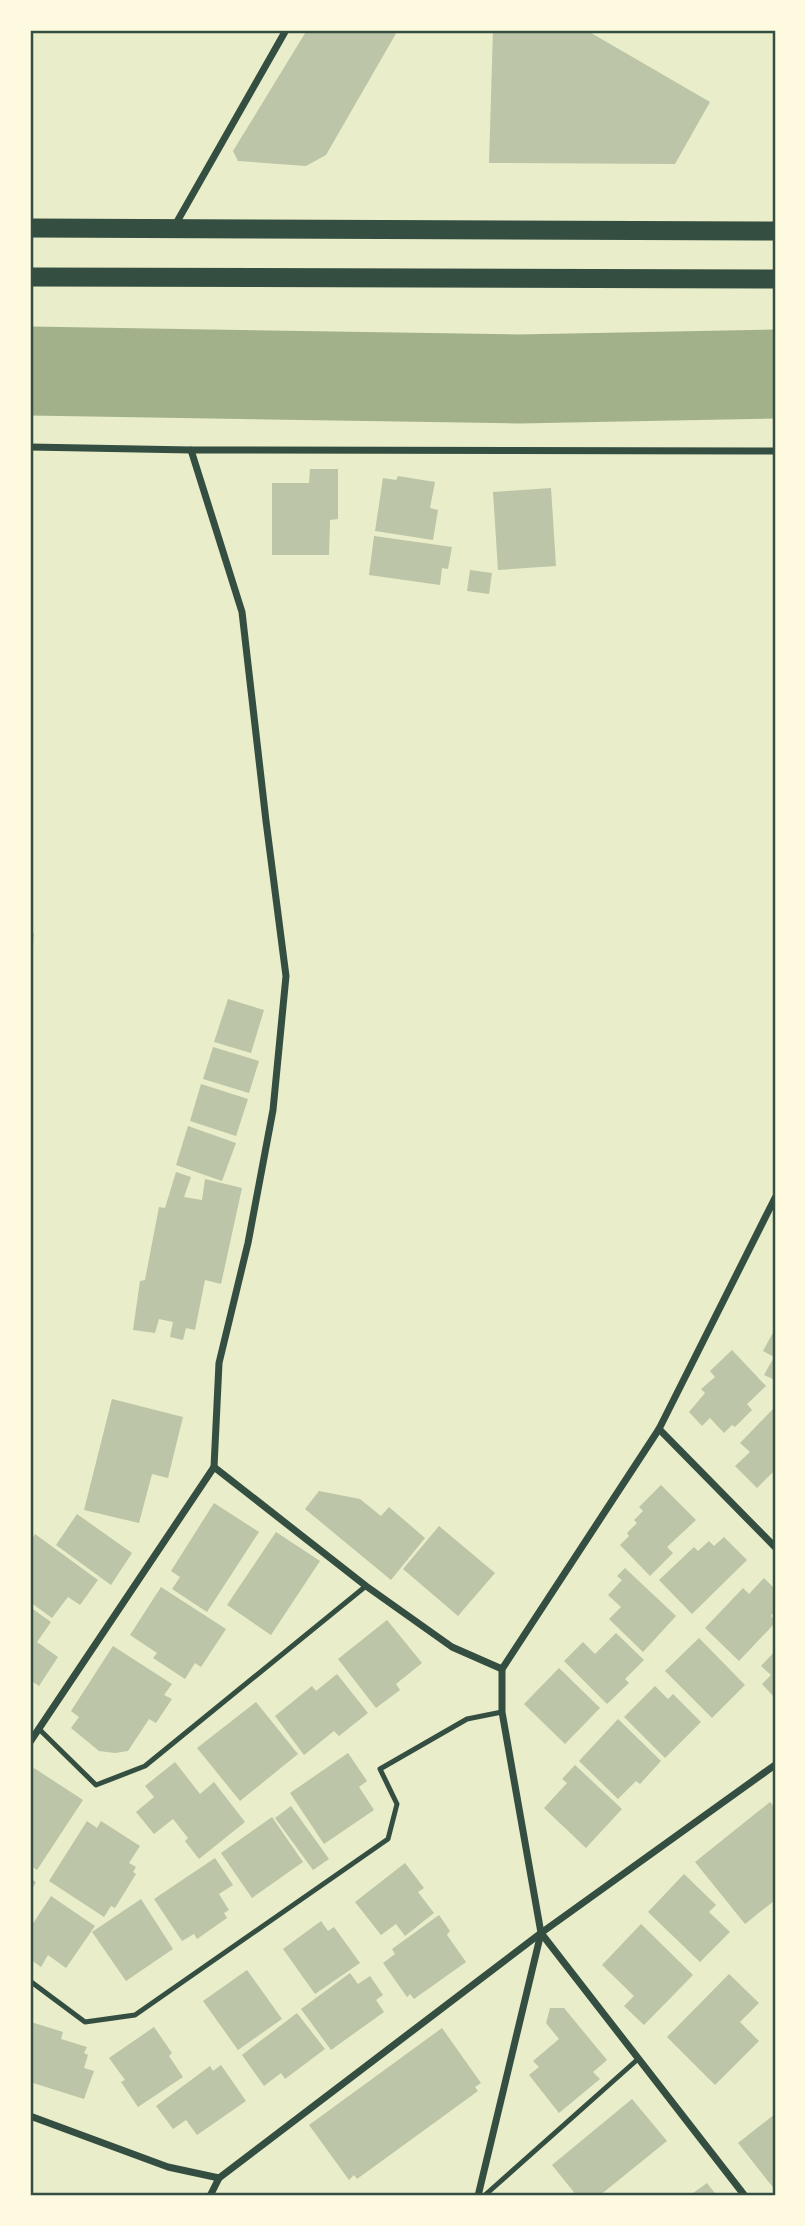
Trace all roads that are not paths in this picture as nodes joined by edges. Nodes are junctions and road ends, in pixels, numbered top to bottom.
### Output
1 (286, 30) edge
2 (30, 228) edge
3 (173, 229) junction
4 (775, 231) edge
5 (30, 277) edge
6 (775, 279) edge
7 (30, 447) edge
8 (191, 450) junction
9 (775, 451) edge
10 (775, 1198) edge
11 (659, 1429) junction
12 (214, 1467) junction
13 (775, 1547) edge
14 (366, 1586) junction
15 (502, 1669) junction
16 (502, 1712) junction
17 (39, 1730) junction
18 (30, 1742) edge
19 (775, 1765) edge
20 (541, 1933) junction
21 (30, 1981) edge
22 (638, 2059) junction
23 (30, 2116) edge
24 (219, 2178) junction
25 (210, 2196) edge
26 (481, 2196) edge
27 (745, 2196) edge

1 - 3 street
2 - 3 highway
3 - 4 highway
5 - 6 highway
7 - 8 street
8 - 9 street
8 - 12 street
10 - 11 street
11 - 13 street
11 - 15 street
12 - 14 street
12 - 17 street
14 - 15 street
14 - 17 lane
15 - 16 street
16 - 20 street
16 - 21 lane
17 - 18 street
19 - 20 street
20 - 22 street
20 - 24 street
20 - 26 street
22 - 26 lane
22 - 27 street
23 - 24 street
24 - 25 street

